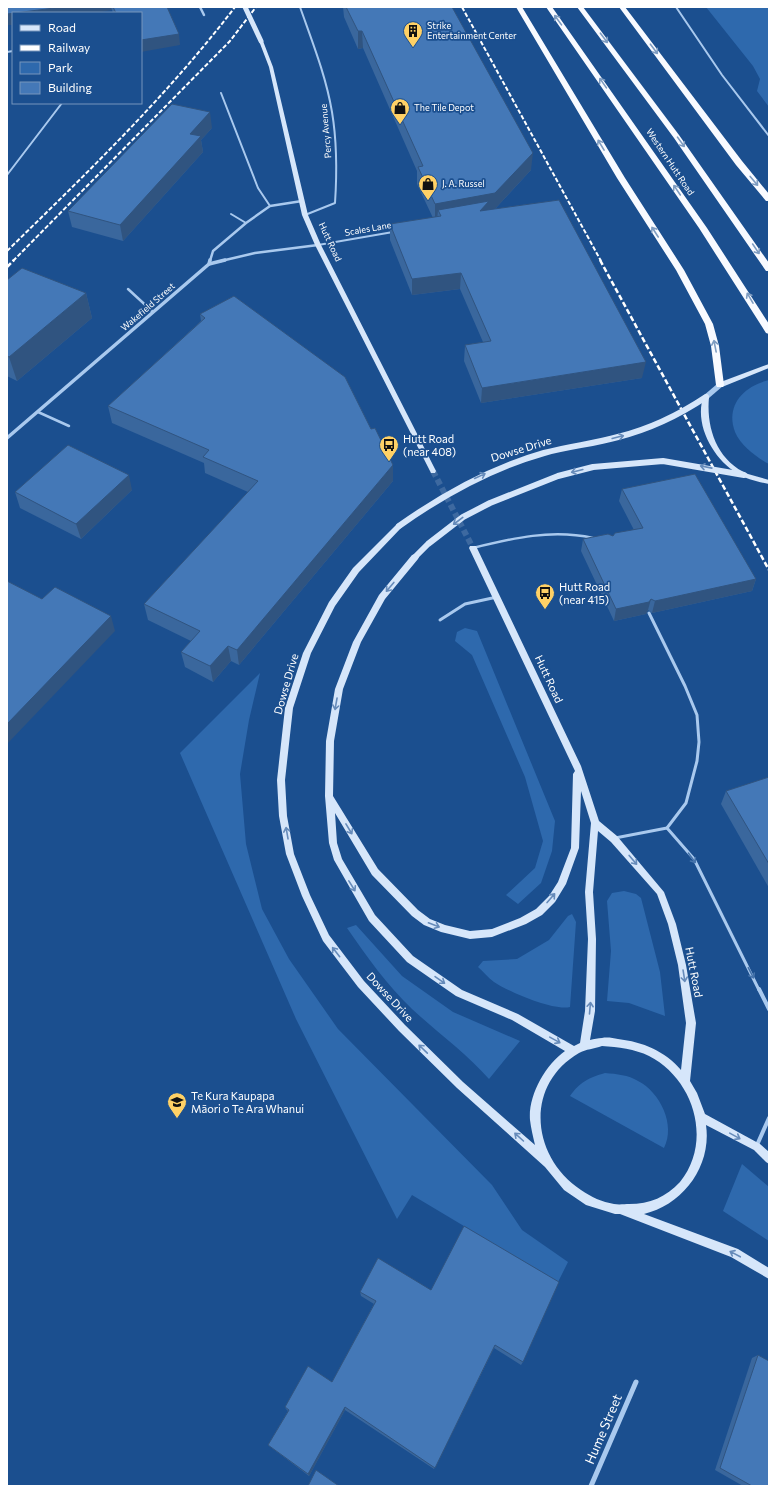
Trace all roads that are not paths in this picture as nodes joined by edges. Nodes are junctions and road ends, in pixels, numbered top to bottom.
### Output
1 (200, 7) edge
2 (245, 7) edge
3 (300, 7) edge
4 (519, 7) edge
5 (549, 7) edge
6 (580, 7) edge
7 (622, 7) edge
8 (676, 7) edge
9 (204, 16) dead end
10 (221, 93) dead end
11 (61, 104) edge
12 (769, 136) edge
13 (7, 175) edge
14 (769, 199) edge
15 (302, 201) junction
16 (270, 206) junction
17 (231, 214) dead end
18 (305, 214) junction
19 (246, 223) junction
20 (399, 231) edge
21 (318, 245) junction
22 (209, 264) junction
23 (769, 269) edge
24 (128, 289) dead end
25 (153, 312) junction
26 (769, 331) edge
27 (769, 366) edge
28 (720, 385) junction
29 (706, 397) junction
30 (38, 412) junction
31 (69, 426) dead end
32 (7, 438) edge
33 (433, 471) tunnel mouth
34 (744, 474) junction
35 (769, 482) edge
36 (595, 539) edge
37 (473, 548) joint
38 (496, 597) junction
39 (649, 613) edge
40 (440, 620) dead end
41 (577, 766) junction
42 (329, 796) junction
43 (595, 822) junction
44 (667, 828) junction
45 (614, 838) junction
46 (769, 1009) edge
47 (584, 1046) junction
48 (574, 1051) junction
49 (686, 1081) junction
50 (701, 1117) junction
51 (769, 1118) edge
52 (757, 1147) junction
53 (769, 1159) edge
54 (548, 1163) junction
55 (622, 1210) junction
56 (769, 1274) edge
57 (636, 1382) dead end
58 (591, 1486) edge

1 - 9 street
2 - 15 main road, Hutt Road, bridge
3 - 18 lane, Percy Avenue
28 -> 4 highway
26 -> 5 highway, Western Hutt Road
6 -> 23 highway, Western Hutt Road
7 -> 14 highway
8 - 12 lane
10 - 16 lane
11 - 13 lane
15 - 16 street, Wakefield Street
15 - 18 main road, Hutt Road
16 - 19 street, Wakefield Street
17 - 19 lane
18 - 21 main road, Hutt Road
19 - 22 street, Wakefield Street
20 - 21 lane, Scales Lane
21 - 22 street
21 - 33 main road, Hutt Road
22 - 25 street, Wakefield Street
24 - 25 lane
25 - 30 street, Wakefield Street
27 - 28 main road
28 - 29 street
29 - 34 main road
54 -> 29 main road, Dowse Drive, bridge
30 - 31 lane
30 - 32 street, Wakefield Street
34 - 35 main road
34 -> 42 main road, bridge
36 - 37 lane
37 - 38 main road, Hutt Road
38 - 40 lane
38 - 41 main road, Hutt Road
39 - 44 lane
42 -> 41 main road
41 - 43 main road, Hutt Road
42 -> 48 main road
43 - 45 main road, Hutt Road
47 -> 43 main road, Hutt Road
44 - 45 lane
44 -> 46 lane
45 -> 49 main road, Hutt Road
47 - 48 main road
47 - 49 main road
48 - 54 main road
49 - 50 main road
50 -> 52 main road
50 - 55 main road
51 - 52 lane
52 - 53 main road
54 - 55 main road
56 -> 55 main road
57 - 58 street, Hume Street

